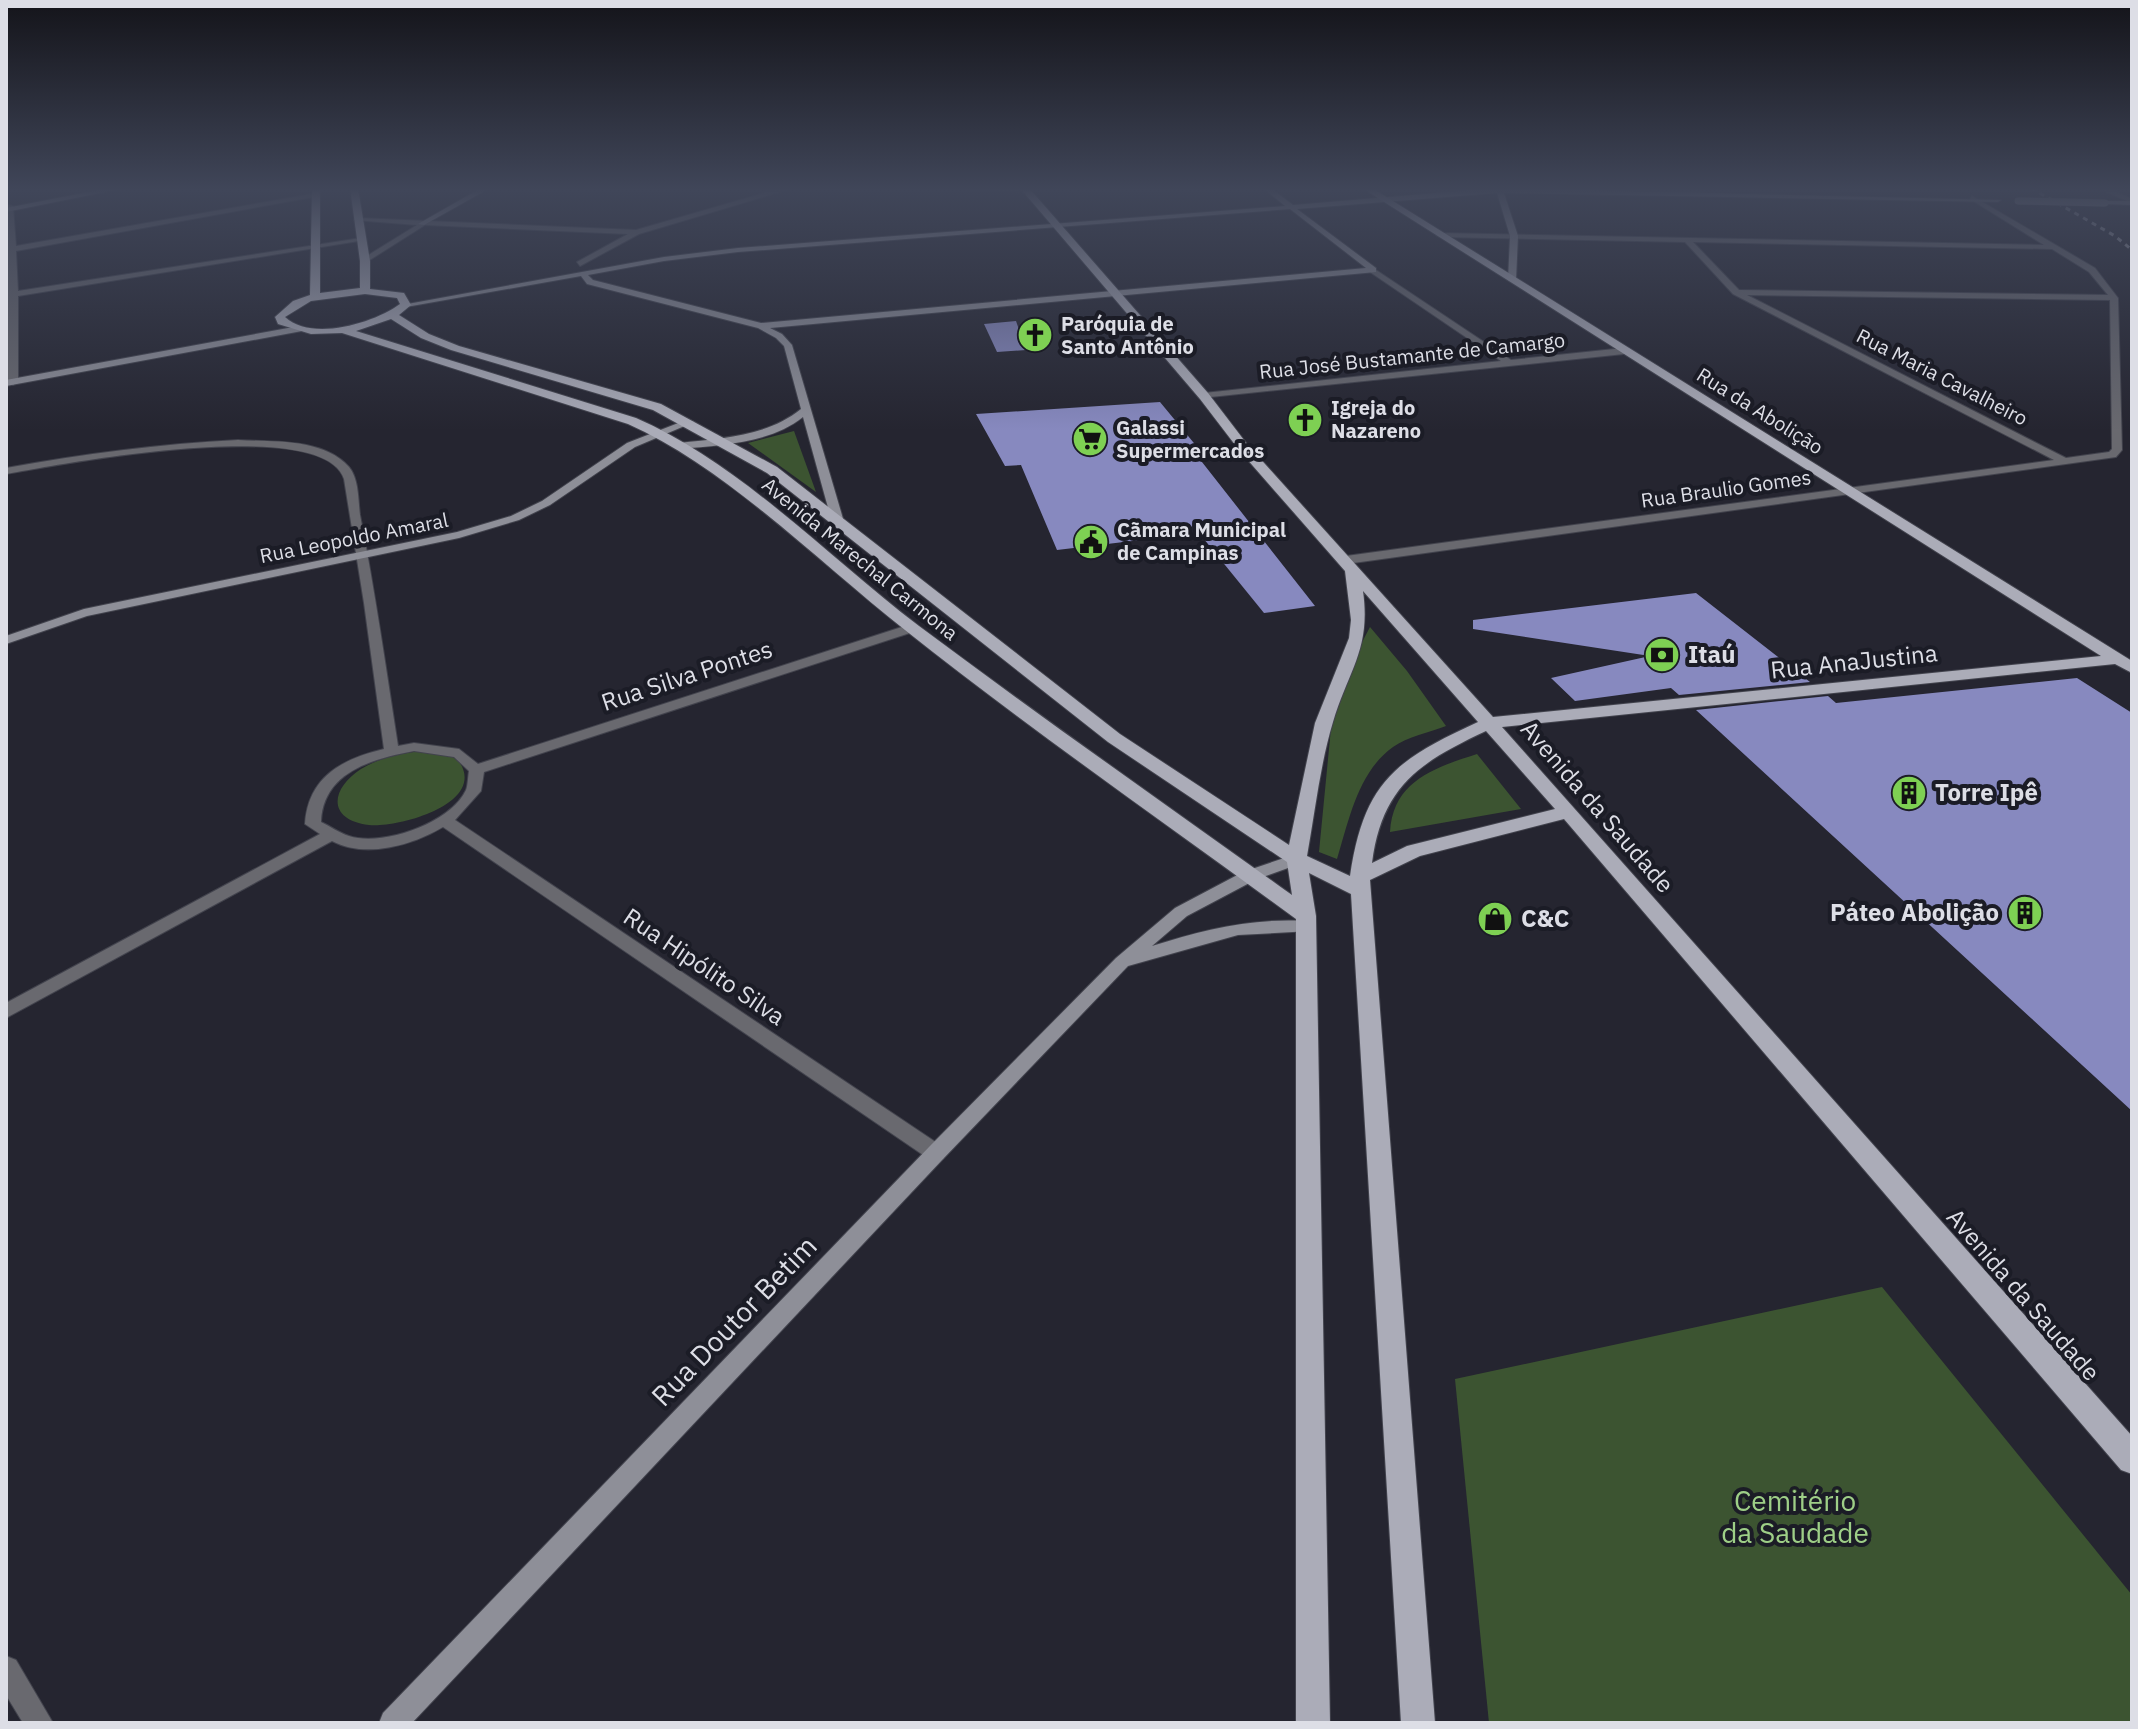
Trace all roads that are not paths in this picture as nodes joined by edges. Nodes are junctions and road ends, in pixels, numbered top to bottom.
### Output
1 (11, 269) edge
2 (175, 269) edge
3 (316, 269) edge
4 (365, 269) edge
5 (582, 269) junction
6 (1094, 269) edge
7 (1494, 269) edge
8 (1513, 269) edge
9 (1714, 269) edge
10 (2090, 269) edge
11 (1373, 270) joint
12 (490, 280) dead end
13 (1512, 280) junction
14 (365, 291) junction
15 (1736, 292) junction
16 (415, 293) dead end
17 (10, 294) edge
18 (1116, 294) junction
19 (315, 298) junction
20 (2114, 298) junction
21 (403, 300) junction
22 (392, 315) junction
23 (282, 322) junction
24 (761, 326) junction
25 (299, 329) junction
26 (340, 329) junction
27 (1624, 351) junction
28 (1509, 363) junction
29 (10, 377) edge
30 (1204, 396) junction
31 (806, 410) junction
32 (689, 422) junction
33 (659, 433) junction
34 (721, 441) junction
35 (679, 446) junction
36 (2066, 462) junction
37 (6, 471) edge
38 (1846, 491) junction
39 (838, 522) junction
40 (363, 556) junction
41 (1349, 564) junction
42 (912, 628) junction
43 (6, 640) edge
44 (2127, 662) edge
45 (1489, 723) junction
46 (391, 750) junction
47 (477, 769) junction
48 (1568, 812) junction
49 (446, 821) junction
50 (327, 837) junction
51 (1296, 859) junction
52 (1249, 876) junction
53 (1360, 884) junction
54 (1306, 921) junction
55 (1122, 962) junction
56 (6, 1011) edge
57 (936, 1153) junction
58 (2132, 1459) edge
59 (6, 1670) edge
60 (39, 1723) edge
61 (393, 1723) edge
62 (1313, 1723) edge
63 (1418, 1723) edge

1 - 17 street
2 - 17 street
3 - 19 main road
4 - 14 main road
5 - 12 main road
5 - 21 main road
5 - 24 main road
6 - 18 main road, Avenida da Saudade
7 - 13 main road, Rua da Abolição
8 - 13 main road
9 - 15 street, Rua Maria Cavalheiro
10 - 20 street
11 - 18 main road
11 - 28 street
13 - 27 main road, Rua da Abolição
14 - 19 main road
14 - 21 main road
15 - 20 street
15 - 36 street, Rua Maria Cavalheiro
16 - 21 main road
17 - 29 street
18 - 24 main road
18 - 30 main road, Avenida da Saudade
19 - 23 main road
20 - 36 street, Rua Braulio Gomes
21 - 22 main road
22 - 26 main road
22 - 32 main road, Avenida Marechal Carmona
23 - 25 main road
23 - 29 main road
24 - 31 main road
25 - 26 main road
25 - 29 main road
26 - 33 main road, Avenida Marechal Carmona
27 - 28 street, Rua José Bustamante de Camargo
27 - 38 main road, Rua da Abolição
28 - 30 street, Rua José Bustamante de Camargo
30 - 41 main road, Avenida da Saudade
31 - 34 main road
31 - 39 main road
32 - 33 main road, Rua Leopoldo Amaral
32 - 34 main road, Avenida Marechal Carmona
33 - 35 main road, Avenida Marechal Carmona
33 - 40 main road, Rua Leopoldo Amaral
34 - 35 main road
34 - 39 main road, Avenida Marechal Carmona
35 - 42 main road, Avenida Marechal Carmona
36 - 38 street, Rua Braulio Gomes
37 - 40 street
38 - 41 street, Rua Braulio Gomes
38 - 44 main road, Rua da Abolição
39 - 51 main road, Avenida Marechal Carmona
40 - 43 main road, Rua Leopoldo Amaral
40 - 46 street
41 - 45 main road, Avenida da Saudade
41 - 51 main road
42 - 47 street, Rua Silva Pontes
42 - 52 main road, Avenida Marechal Carmona
44 - 45 main road, Rua AnaJustina
45 - 48 main road, Avenida da Saudade
45 - 53 main road, Rua AnaJustina
46 - 47 street
46 - 50 street
47 - 49 street
48 - 53 main road
48 - 58 main road, Avenida da Saudade
49 - 50 street
49 - 57 street, Rua Hipólito Silva
50 - 56 street
51 - 52 main road, Rua Doutor Betim
51 - 53 main road, Avenida Marechal Carmona
51 - 54 main road
52 - 54 main road, Avenida Marechal Carmona
52 - 55 main road, Rua Doutor Betim
53 - 63 main road, Rua AnaJustina
54 - 55 main road, Rua Doutor Betim
54 - 62 main road
55 - 57 main road, Rua Doutor Betim
57 - 61 main road, Rua Doutor Betim
59 - 60 street

